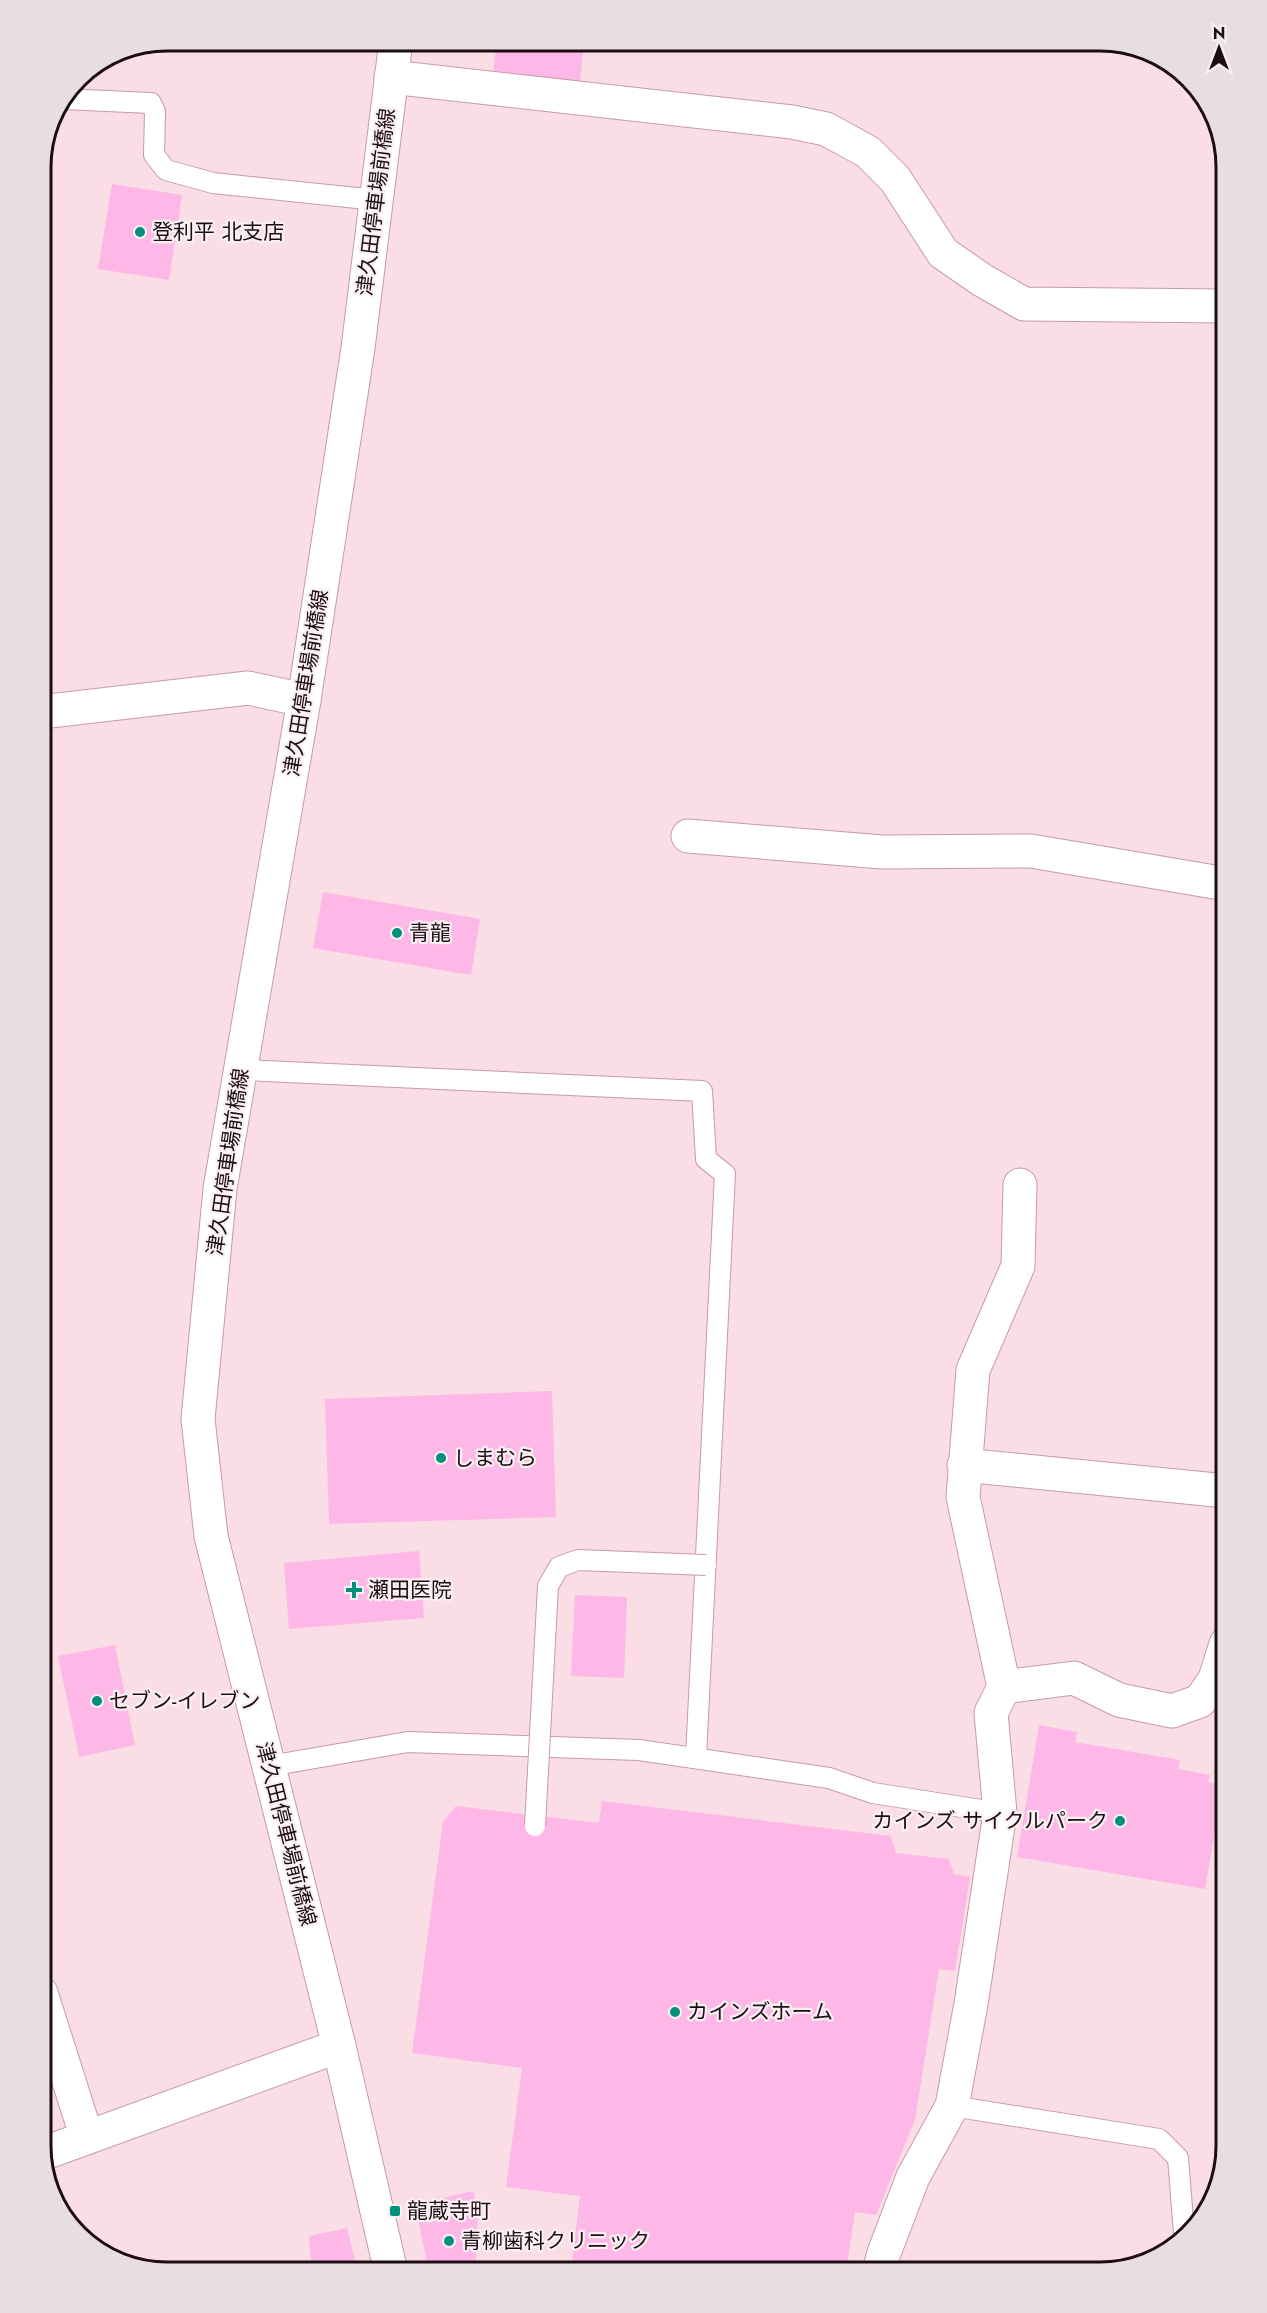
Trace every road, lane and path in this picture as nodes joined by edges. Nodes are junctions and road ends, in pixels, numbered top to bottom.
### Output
1 (395, 51) edge
2 (391, 77) junction
3 (74, 100) edge
4 (376, 200) junction
5 (1216, 306) edge
6 (304, 700) junction
7 (51, 711) edge
8 (687, 836) dead end
9 (1216, 882) edge
10 (241, 1070) junction
11 (1020, 1185) dead end
12 (964, 1465) junction
13 (1216, 1490) edge
14 (706, 1565) junction
15 (1216, 1676) edge
16 (1004, 1687) junction
17 (696, 1757) junction
18 (268, 1766) junction
19 (1000, 1813) junction
20 (535, 1827) dead end
21 (51, 2027) edge
22 (339, 2046) junction
23 (952, 2106) junction
24 (87, 2138) junction
25 (51, 2151) edge
26 (1183, 2226) edge
27 (389, 2262) edge
28 (882, 2262) edge

1 - 2 street, 津久田停車場前橋線
2 - 4 street, 津久田停車場前橋線
2 - 5 street
3 - 4 lane
4 - 6 street, 津久田停車場前橋線
6 - 7 street
6 - 10 street, 津久田停車場前橋線
8 - 9 street
10 - 14 lane
10 - 18 street, 津久田停車場前橋線
11 - 12 street
12 - 13 street
12 - 16 street
14 - 17 lane
14 - 20 lane, bridge
15 - 16 street
16 - 19 street
17 - 18 lane
17 - 19 lane
18 - 22 street, 津久田停車場前橋線
19 - 23 street
21 - 24 street
22 - 24 street
22 - 27 street, 津久田停車場前橋線
23 - 26 lane
23 - 28 street
24 - 25 street

